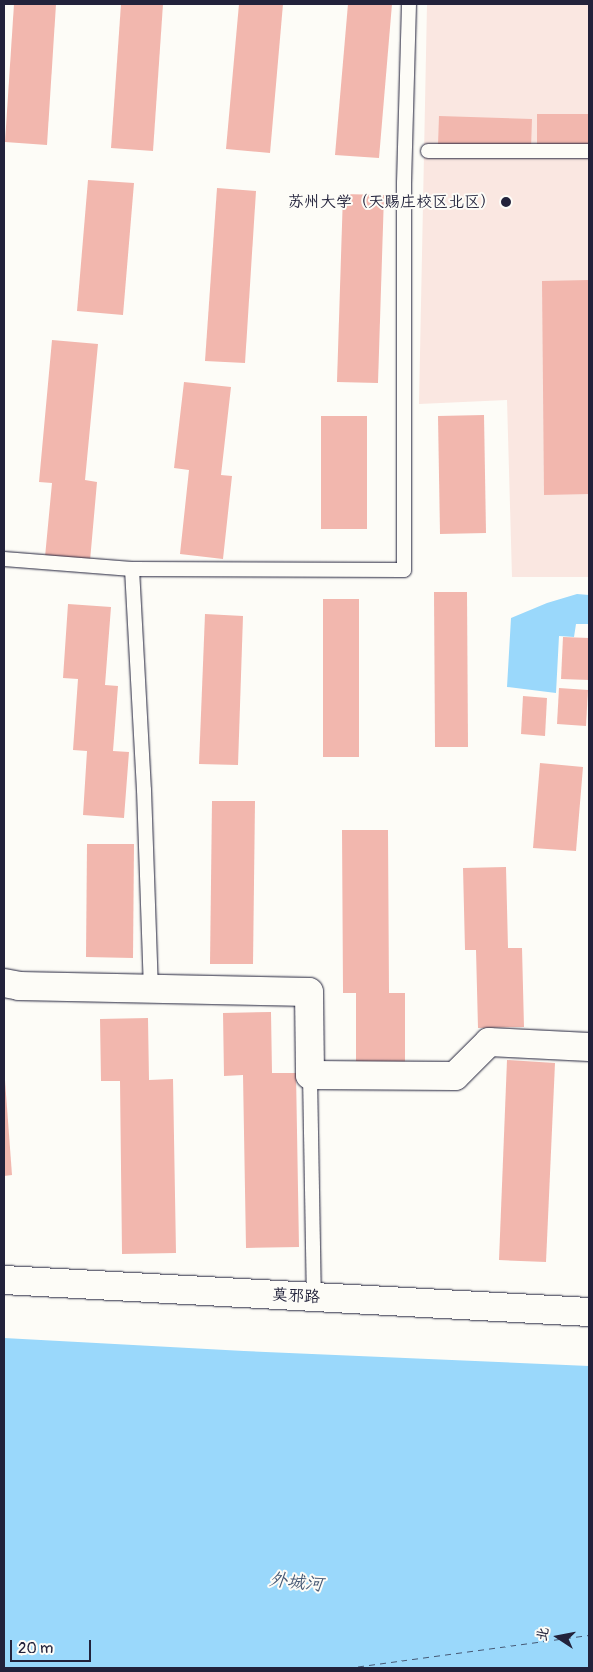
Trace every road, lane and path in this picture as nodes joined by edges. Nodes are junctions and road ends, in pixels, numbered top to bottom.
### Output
1 (409, 4) edge
2 (428, 151) dead end
3 (589, 151) edge
4 (4, 559) edge
5 (132, 569) junction
6 (4, 983) edge
7 (151, 989) junction
8 (589, 1047) edge
9 (310, 1076) junction
10 (4, 1280) edge
11 (314, 1297) junction
12 (589, 1312) edge

1 - 5 lane
2 - 3 lane
4 - 5 lane
5 - 7 lane
6 - 7 street
7 - 9 street
8 - 9 street
9 - 11 lane
10 - 11 street, 莫邪路
11 - 12 street, 莫邪路

